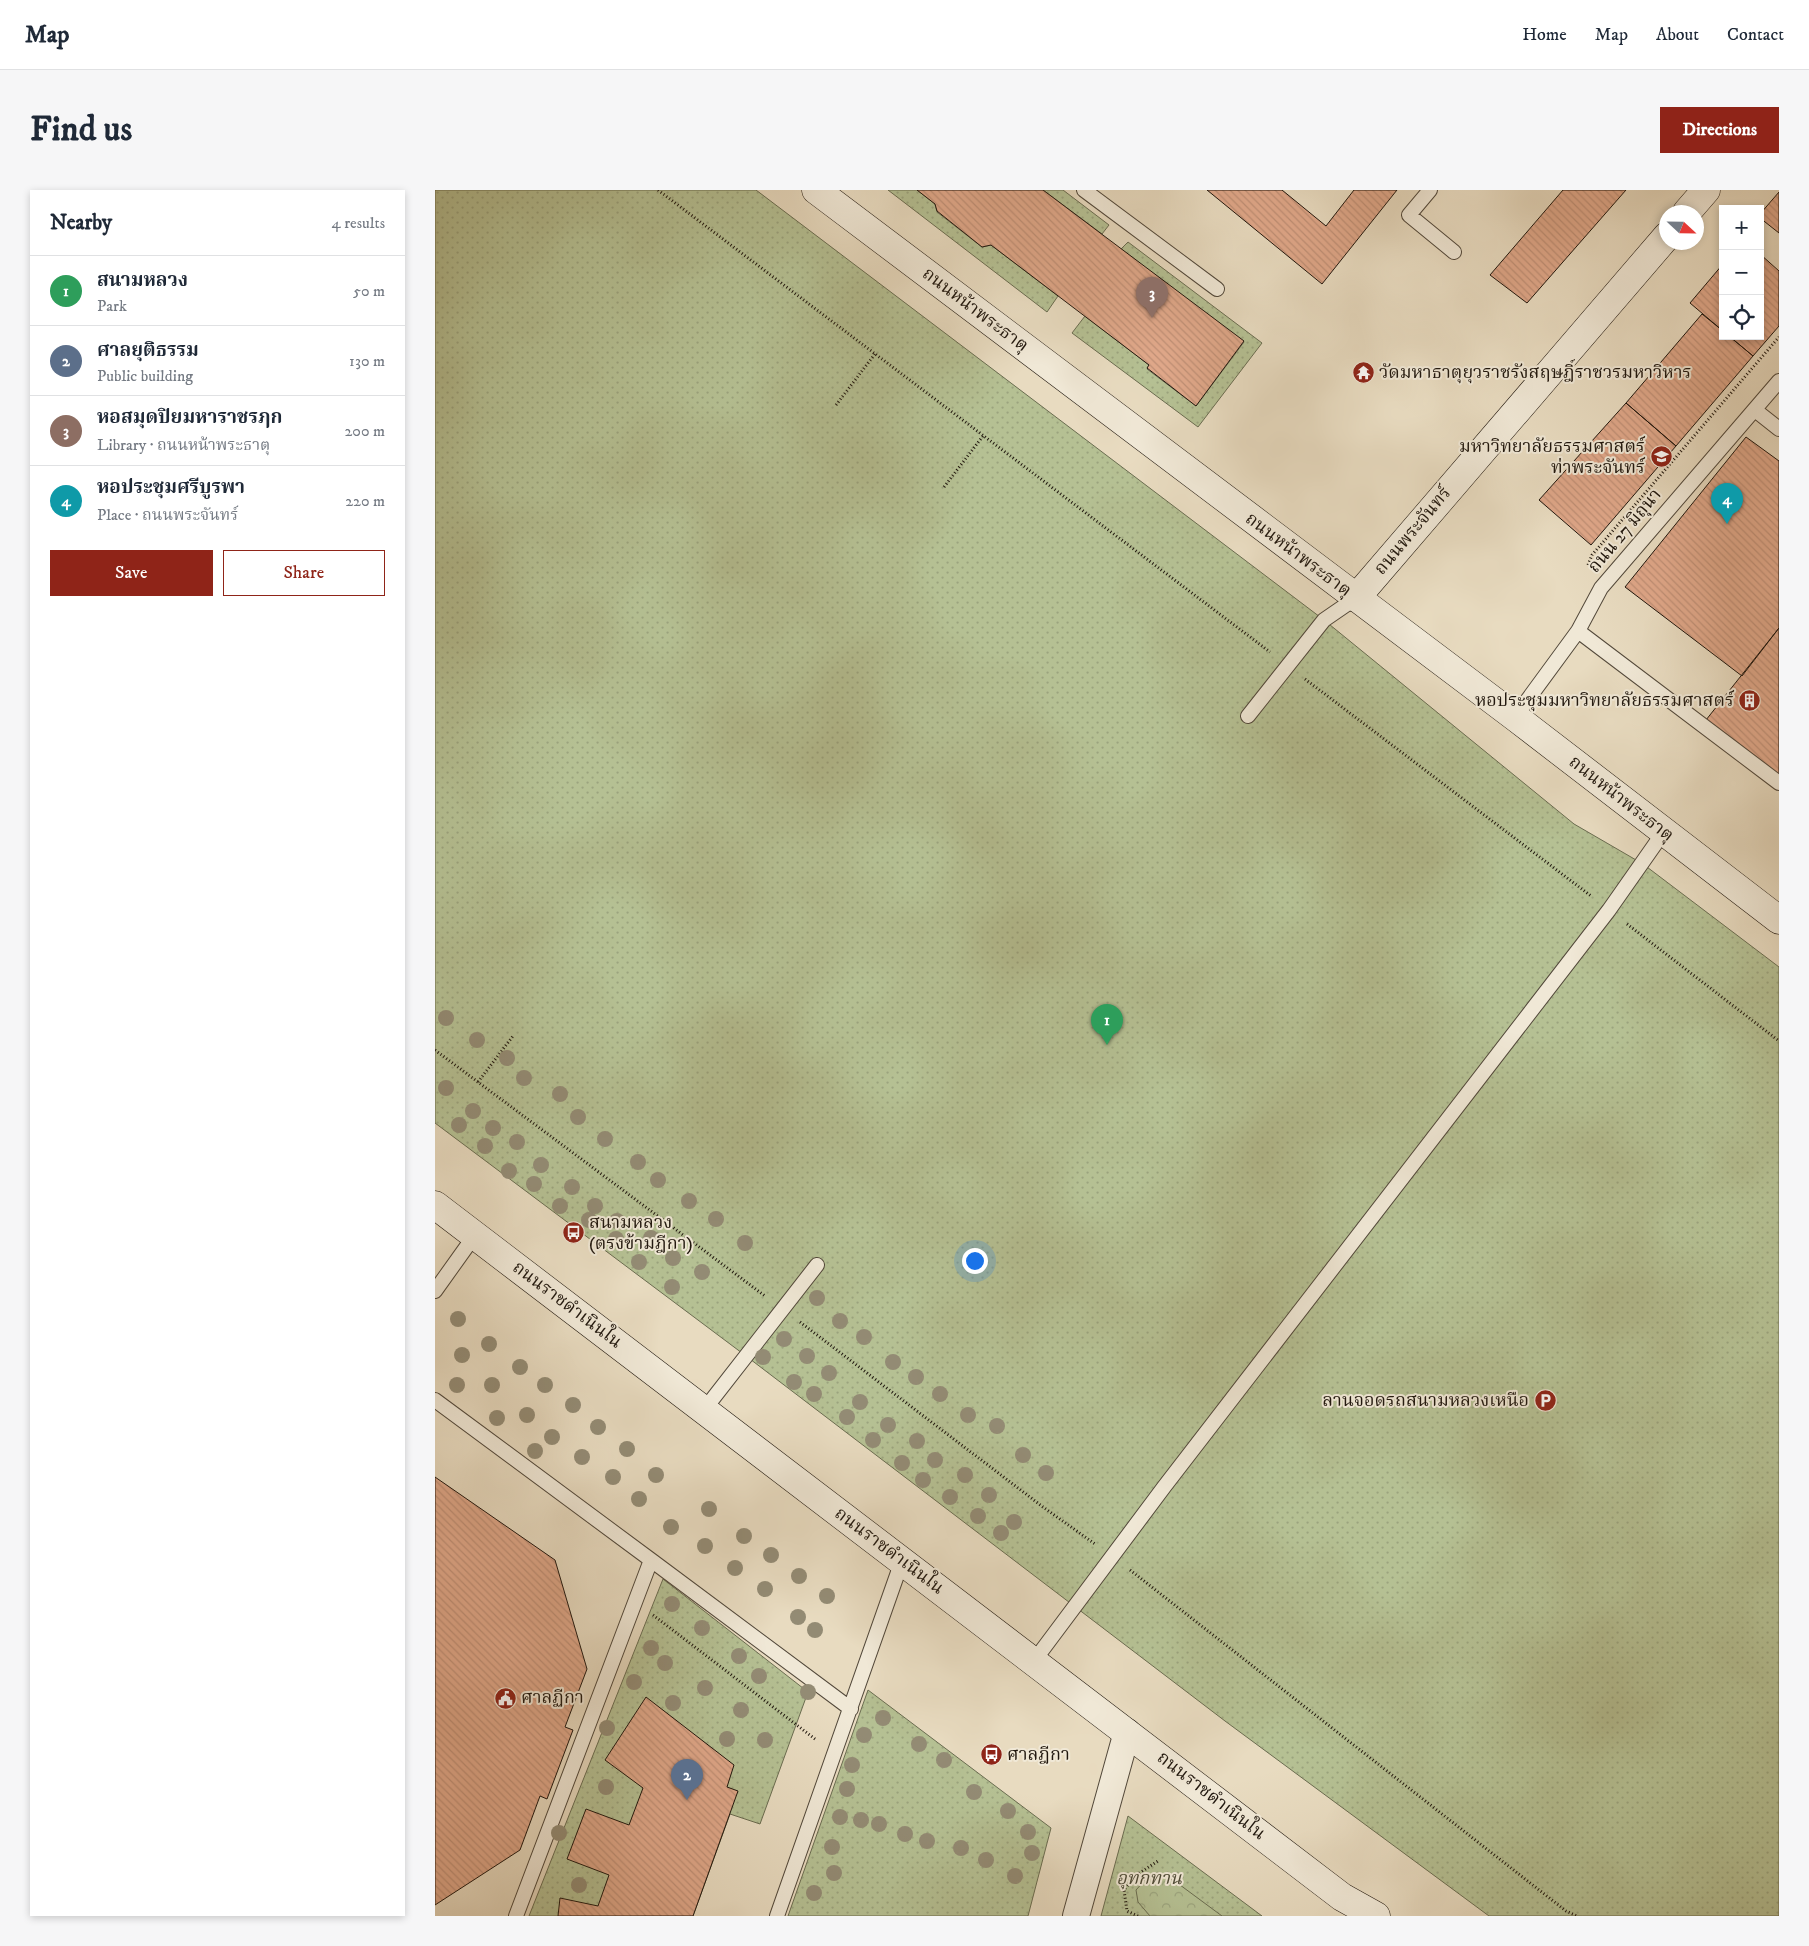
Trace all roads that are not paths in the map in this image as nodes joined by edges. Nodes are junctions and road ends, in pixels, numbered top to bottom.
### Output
1 (816, 190) edge
2 (1084, 190) edge
3 (1429, 190) edge
4 (1706, 190) edge
5 (1693, 205) edge
6 (1659, 245) edge
7 (1454, 252) dead end
8 (1217, 289) dead end
9 (1779, 381) edge
10 (1755, 410) junction
11 (1779, 430) edge
12 (1356, 598) junction
13 (1578, 632) junction
14 (1248, 716) dead end
15 (1515, 717) junction
16 (1779, 783) edge
17 (1663, 833) junction
18 (1779, 920) edge
19 (435, 1204) edge
20 (475, 1235) junction
21 (817, 1265) dead end
22 (435, 1291) edge
23 (435, 1400) edge
24 (704, 1410) junction
25 (651, 1560) junction
26 (902, 1560) junction
27 (1033, 1661) junction
28 (851, 1709) junction
29 (1127, 1732) junction
30 (1350, 1907) edge
31 (516, 1916) edge
32 (777, 1916) edge
33 (1076, 1916) edge
34 (1376, 1916) edge

1 - 12 street, ถนนหน้าพระธาตุ
2 - 8 lane
3 - 7 lane
4 - 5 street
6 - 12 street, ถนนพระจันทร์
9 - 10 lane, ถนน 27 มิถุนา
10 - 11 lane
10 - 13 lane, ถนน 27 มิถุนา
12 - 14 lane
12 - 15 street, ถนนหน้าพระธาตุ
13 - 15 lane, ถนน 27 มิถุนา
13 - 16 lane
15 - 17 street, ถนนหน้าพระธาตุ
17 - 18 street, ถนนหน้าพระธาตุ
17 - 27 lane
19 - 20 street, ถนนราชดำเนินใน
20 - 22 lane
20 - 24 street, ถนนราชดำเนินใน
21 - 24 lane
23 - 25 lane
24 - 26 street, ถนนราชดำเนินใน
25 - 28 lane
25 - 31 lane
26 - 27 street, ถนนราชดำเนินใน
26 - 28 lane
27 - 29 street, ถนนราชดำเนินใน
28 - 32 lane
29 - 30 street, ถนนราชดำเนินใน
29 - 33 street
30 - 34 street, ถนนราชดำเนินใน

